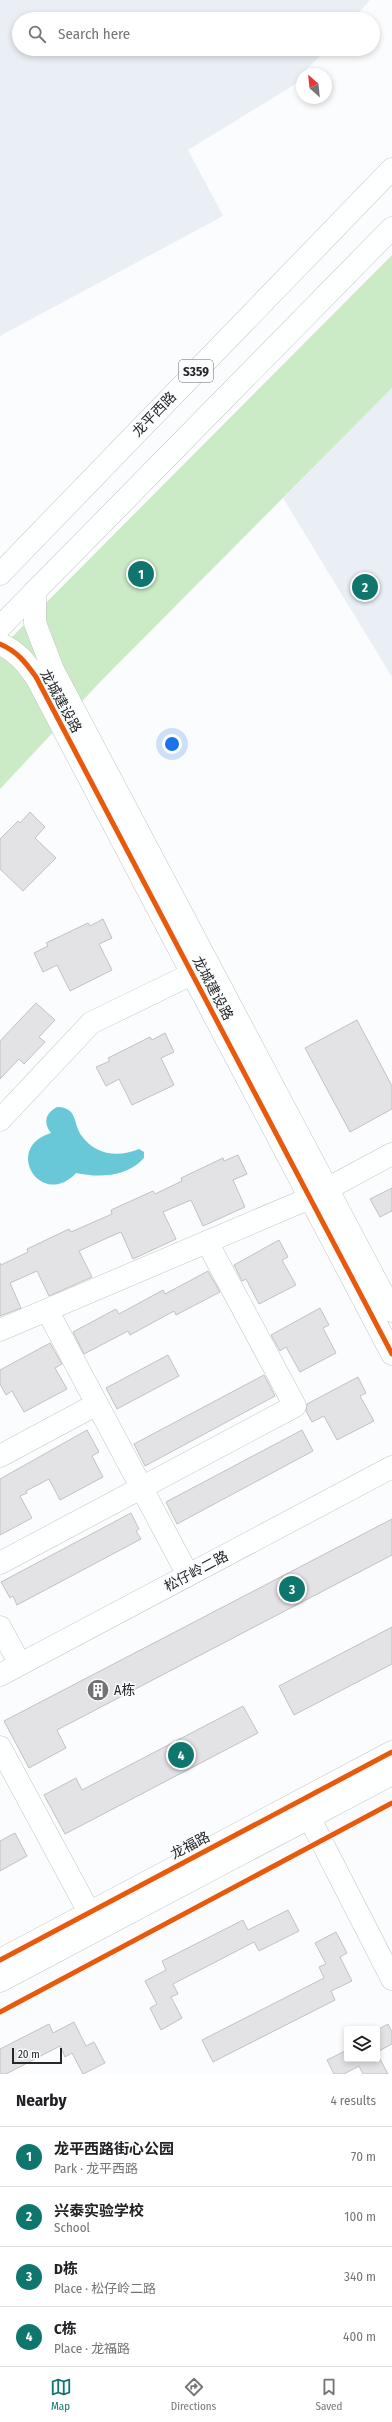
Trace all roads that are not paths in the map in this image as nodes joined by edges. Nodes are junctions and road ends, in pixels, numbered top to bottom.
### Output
1 (392, 169) edge
2 (392, 228) edge
3 (0, 574) edge
4 (35, 591) junction
5 (0, 627) edge
6 (0, 644) edge
7 (201, 970) junction
8 (0, 1120) edge
9 (392, 1154) edge
10 (319, 1193) junction
11 (207, 1242) junction
12 (47, 1310) junction
13 (392, 1311) edge
14 (0, 1330) edge
15 (392, 1354) edge
16 (97, 1404) junction
17 (0, 1456) edge
18 (392, 1467) edge
19 (141, 1488) junction
20 (0, 1563) edge
21 (188, 1575) junction
22 (0, 1627) edge
23 (20, 1664) junction
24 (0, 1675) edge
25 (0, 1746) edge
26 (392, 1752) edge
27 (392, 1774) edge
28 (310, 1817) junction
29 (94, 1921) junction
30 (0, 1960) edge
31 (392, 1979) edge
32 (0, 1981) edge

1 - 3 street, 龙平西路 / S359
2 - 4 street, S359
4 - 5 street, S359
4 - 7 street, 龙城建设路
6 - 7 street, 龙城建设路
7 - 8 street
7 - 10 street, 龙城建设路
9 - 10 street
10 - 11 street
10 - 13 street, 龙城建设路
10 - 15 street, 龙城建设路
11 - 12 street
11 - 19 street
12 - 14 street
12 - 16 street
16 - 17 street
16 - 19 street
18 - 21 street, 松仔岭二路
19 - 20 street
19 - 21 street
21 - 23 street, 松仔岭二路
22 - 23 street
23 - 24 street, 松仔岭二路
25 - 29 street
26 - 29 street, 龙福路
27 - 28 street, 龙福路
28 - 29 street, 龙福路
28 - 31 street
29 - 30 street, 龙福路
29 - 32 street, 龙福路

